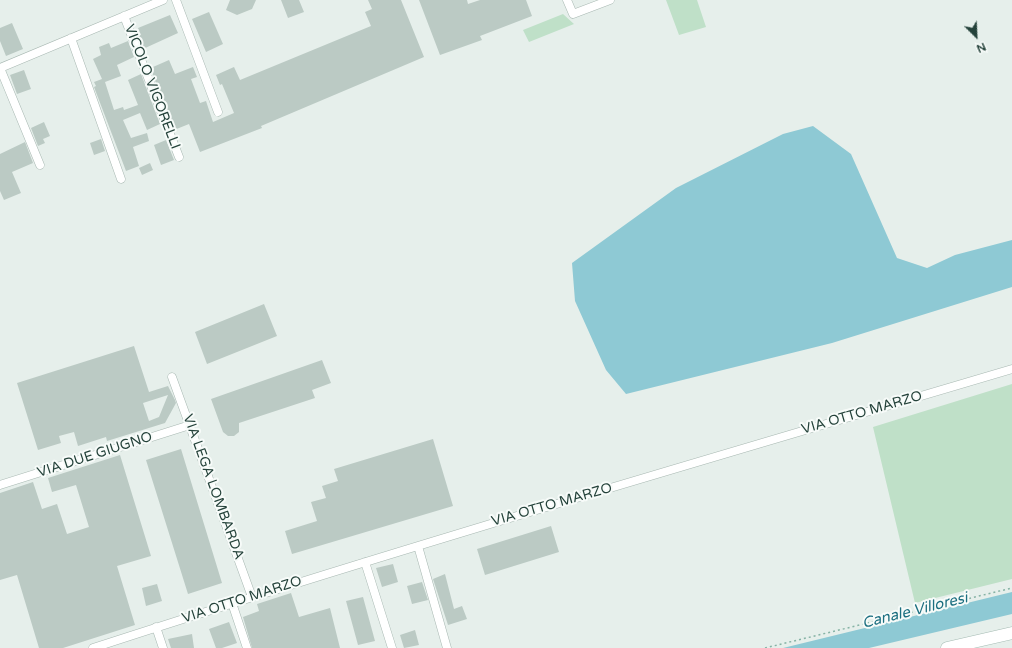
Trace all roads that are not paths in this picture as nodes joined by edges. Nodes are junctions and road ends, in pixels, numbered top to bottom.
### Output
1 (163, 0) edge
2 (176, 0) edge
3 (567, 0) edge
4 (610, 0) edge
5 (124, 16) junction
6 (71, 38) junction
7 (0, 68) edge
8 (218, 112) dead end
9 (179, 157) dead end
10 (40, 165) dead end
11 (121, 179) dead end
12 (1012, 369) edge
13 (172, 377) dead end
14 (190, 424) junction
15 (0, 485) edge
16 (418, 546) junction
17 (365, 562) junction
18 (252, 597) junction
19 (232, 603) junction
20 (156, 627) junction
21 (1012, 633) edge
22 (93, 648) edge
23 (163, 648) edge
24 (246, 648) edge
25 (392, 648) edge
26 (447, 648) edge
27 (947, 648) edge

1 - 5 street
2 - 8 street
3 - 4 street
5 - 6 street
5 - 9 street, VICOLO VIGORELLI
6 - 7 street
6 - 11 street
7 - 10 street
12 - 16 street, VIA OTTO MARZO
13 - 14 street, VIA LEGA LOMBARDA
14 - 15 street, VIA DUE GIUGNO
14 - 18 street, VIA LEGA LOMBARDA
16 - 17 street, VIA OTTO MARZO
16 - 26 street
17 - 18 street, VIA OTTO MARZO
17 - 25 street
18 - 19 street, VIA OTTO MARZO
19 - 20 street, VIA OTTO MARZO
19 - 24 street
20 - 22 street, VIA OTTO MARZO
20 - 23 street
21 - 27 street

